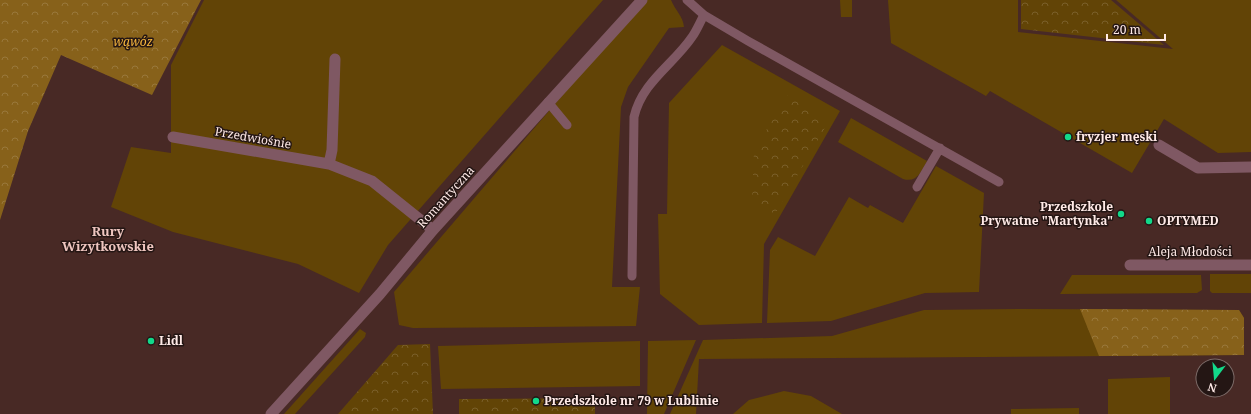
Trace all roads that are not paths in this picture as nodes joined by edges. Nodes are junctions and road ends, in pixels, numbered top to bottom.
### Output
1 (642, 0) edge
2 (687, 0) edge
3 (704, 15) junction
4 (335, 60) dead end
5 (548, 102) junction
6 (567, 125) dead end
7 (173, 137) dead end
8 (1159, 145) dead end
9 (940, 148) junction
10 (329, 164) junction
11 (1251, 167) edge
12 (999, 182) dead end
13 (917, 187) dead end
14 (433, 230) junction
15 (1130, 265) dead end
16 (1251, 265) edge
17 (632, 276) dead end
18 (271, 414) edge

1 - 5 street, Romantyczna
2 - 3 lane
3 - 9 lane
3 - 17 lane
4 - 10 street
5 - 6 lane
5 - 14 street, Romantyczna
7 - 10 street, Przedwiośnie
8 - 11 street
9 - 12 lane
9 - 13 lane
10 - 14 street, Przedwiośnie
14 - 18 street, Romantyczna
15 - 16 street, Aleja Młodości

